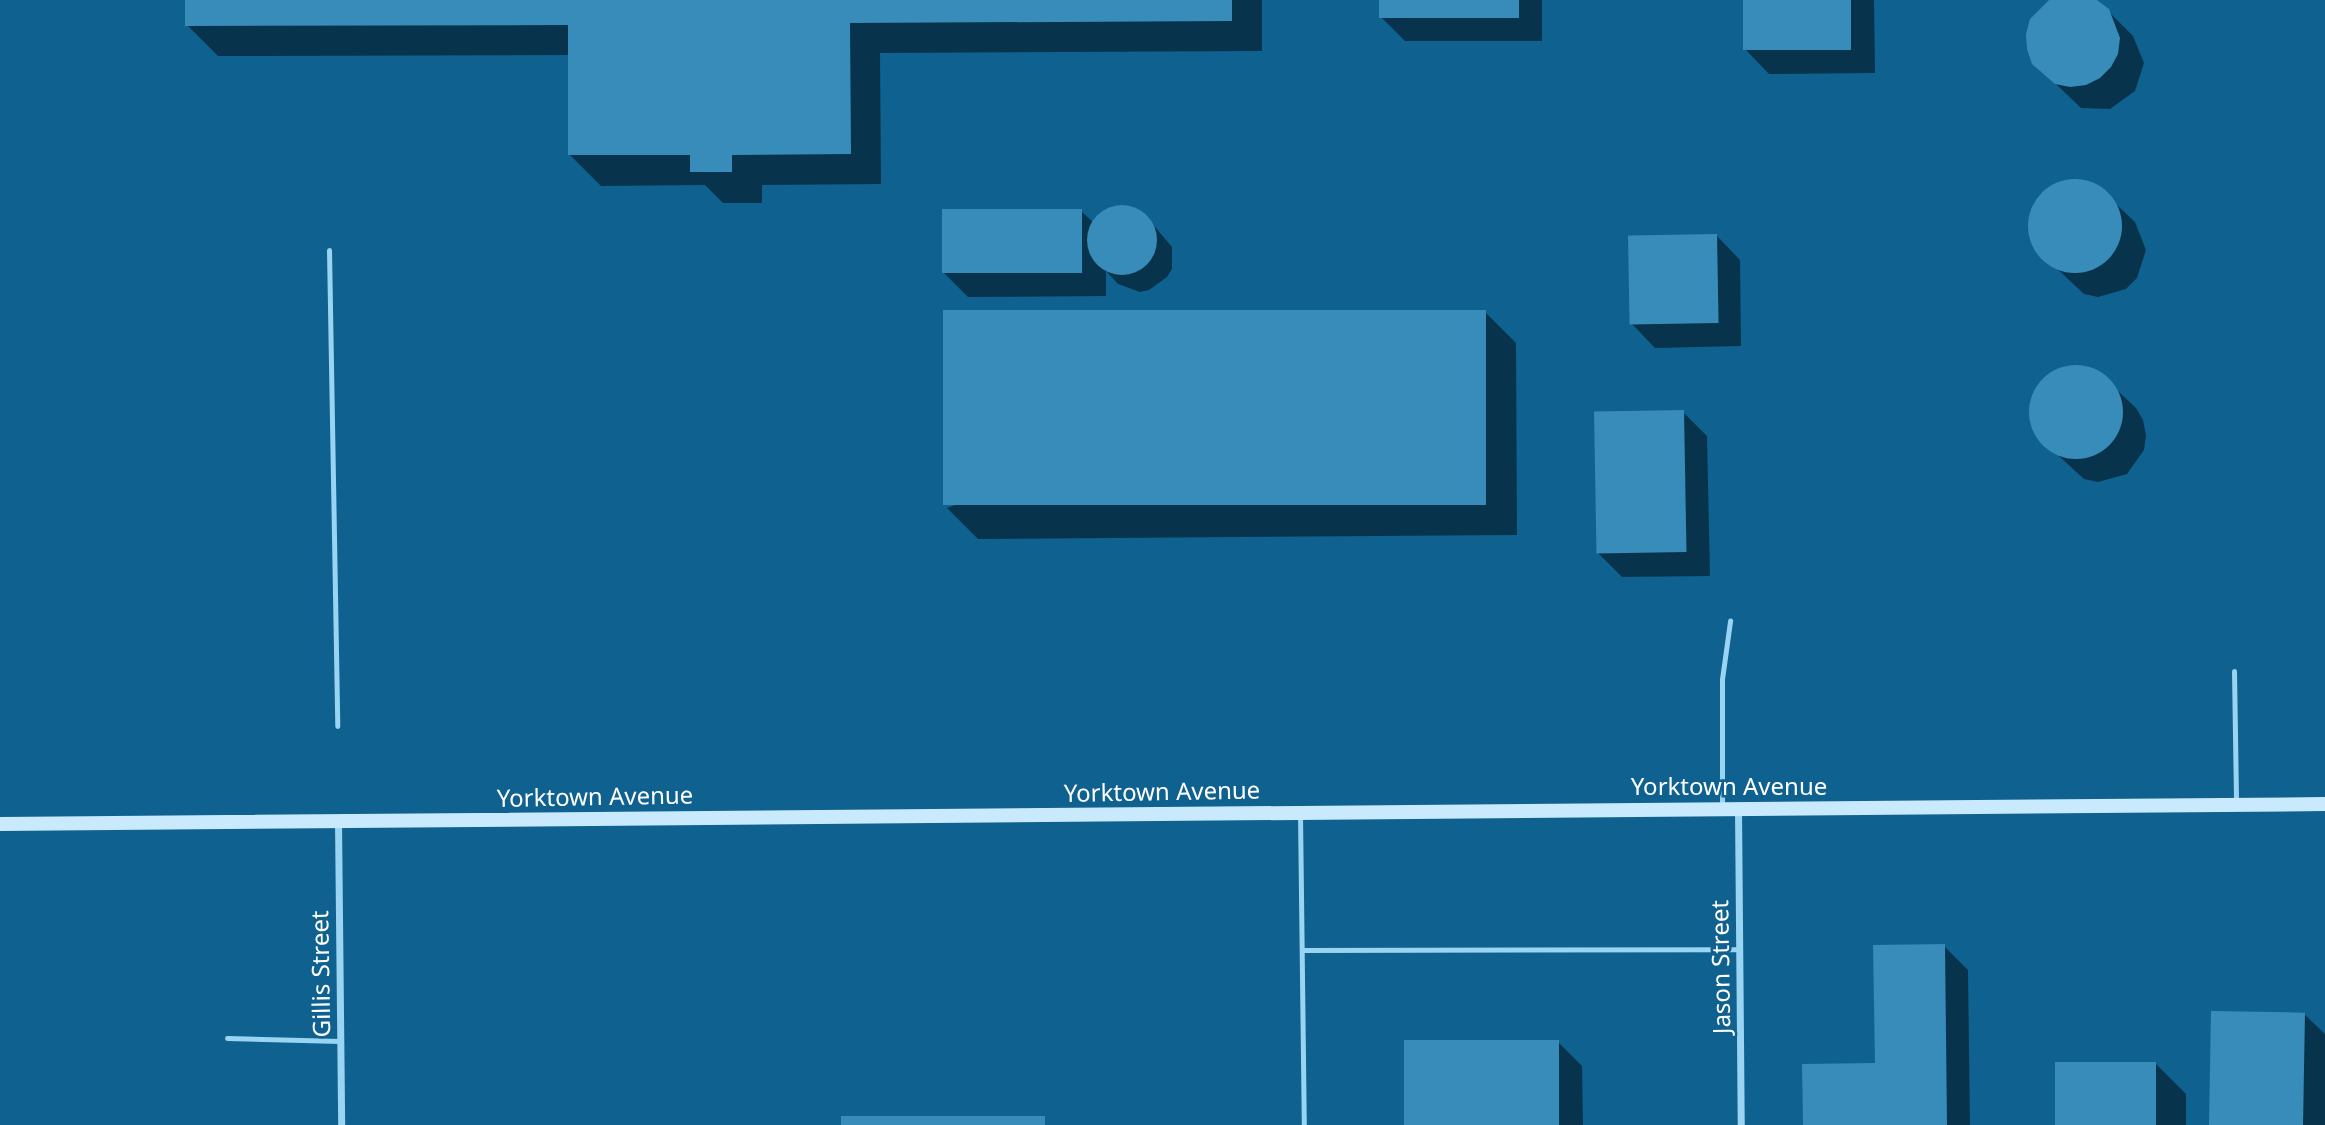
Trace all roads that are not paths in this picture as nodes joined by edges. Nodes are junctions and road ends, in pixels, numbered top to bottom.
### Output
1 (329, 250) dead end
2 (1730, 621) dead end
3 (2234, 671) dead end
4 (337, 726) dead end
5 (2325, 804) edge
6 (2236, 805) junction
7 (1721, 809) junction
8 (1738, 809) junction
9 (1300, 813) junction
10 (338, 821) junction
11 (0, 824) edge
12 (1739, 949) junction
13 (1303, 950) junction
14 (228, 1038) dead end
15 (340, 1041) junction
16 (341, 1125) edge
17 (1304, 1125) edge
18 (1741, 1125) edge

1 - 4 lane
2 - 7 lane
3 - 6 lane
5 - 6 main road, Yorktown Avenue
6 - 8 main road, Yorktown Avenue
7 - 8 main road, Yorktown Avenue
7 - 9 main road, Yorktown Avenue
8 - 12 street, Jason Street
9 - 10 main road, Yorktown Avenue
9 - 13 lane
10 - 11 main road, Yorktown Avenue
10 - 15 street, Gillis Street
12 - 13 lane
12 - 18 street, Jason Street
13 - 17 lane
14 - 15 lane
15 - 16 street, Gillis Street

